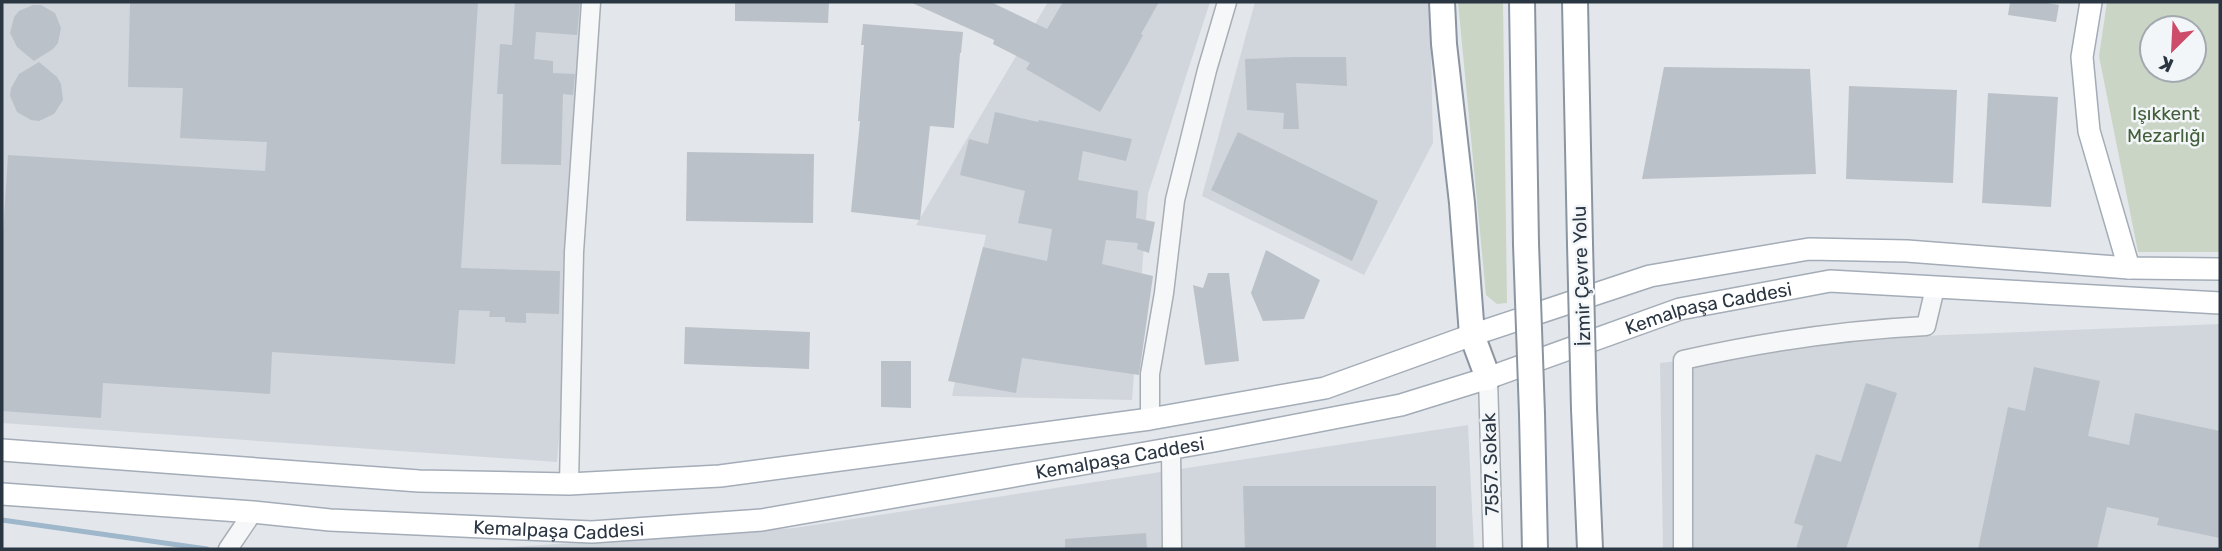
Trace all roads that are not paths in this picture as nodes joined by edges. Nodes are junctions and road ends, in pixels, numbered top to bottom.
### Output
1 (591, 2) edge
2 (1227, 2) edge
3 (1442, 2) edge
4 (1522, 2) edge
5 (1575, 2) edge
6 (2091, 2) edge
7 (2129, 268) junction
8 (2220, 269) edge
9 (1935, 288) junction
10 (2214, 306) edge
11 (1472, 335) junction
12 (1488, 378) junction
13 (1150, 419) junction
14 (1171, 447) junction
15 (2, 450) edge
16 (569, 484) junction
17 (2, 495) edge
18 (253, 512) junction
19 (228, 549) edge
20 (1172, 549) edge
21 (1493, 549) edge
22 (1535, 549) edge
23 (1591, 549) edge
24 (1683, 549) edge

1 - 16 street
2 - 13 street
3 - 11 highway
4 - 22 highway, bridge
5 - 23 highway, İzmir Çevre Yolu, bridge
6 - 7 main road
7 - 8 main road, Kemalpaşa Caddesi
7 - 11 main road, Kemalpaşa Caddesi
9 - 10 main road, Kemalpaşa Caddesi
9 - 12 main road, Kemalpaşa Caddesi
9 - 24 street
11 - 12 highway
11 - 13 main road, Kemalpaşa Caddesi
12 - 14 main road, Kemalpaşa Caddesi
12 - 21 street, 7557. Sokak
13 - 16 main road, Kemalpaşa Caddesi
14 - 18 main road, Kemalpaşa Caddesi
14 - 20 street
15 - 16 main road, Kemalpaşa Caddesi
17 - 18 main road, Kemalpaşa Caddesi
18 - 19 street

